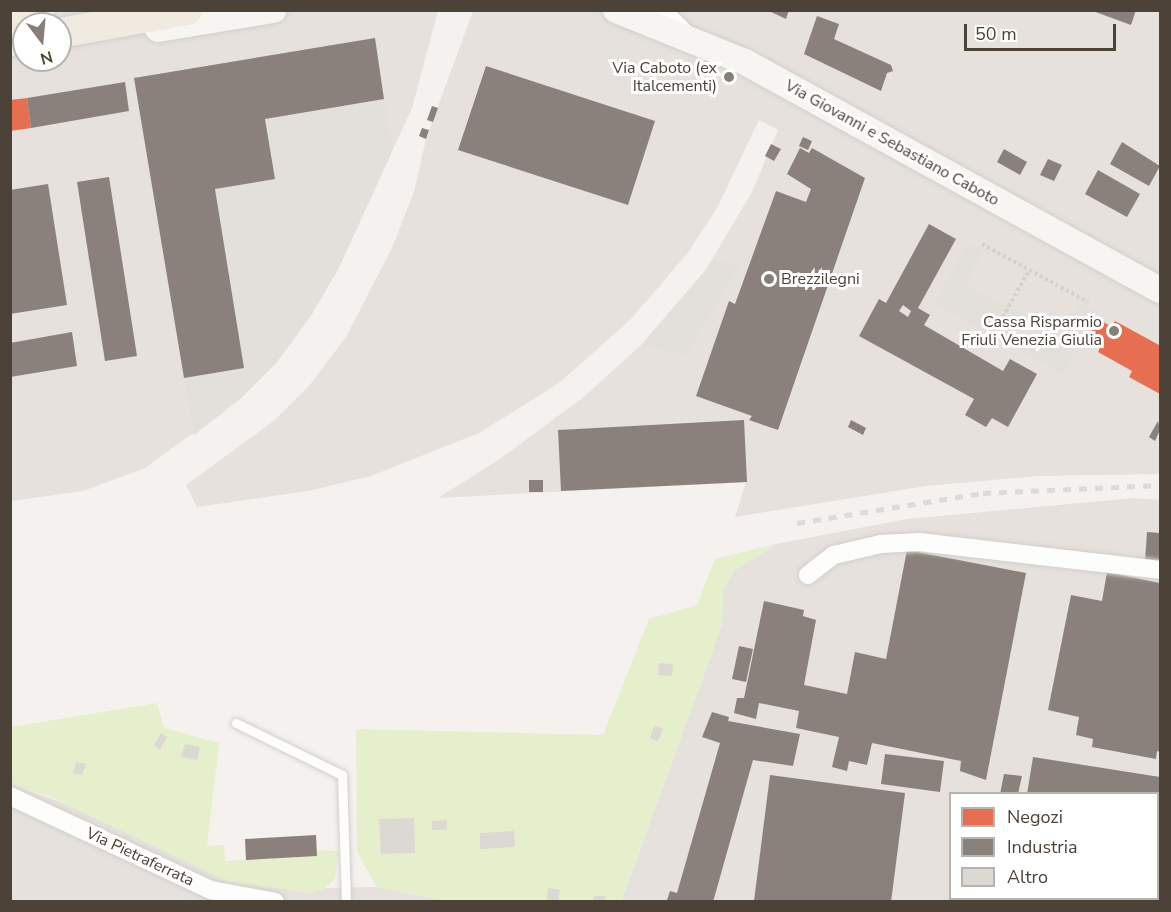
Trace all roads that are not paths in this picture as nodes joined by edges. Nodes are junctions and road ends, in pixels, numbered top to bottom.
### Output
1 (40, 10) edge
2 (187, 10) edge
3 (273, 10) edge
4 (616, 10) edge
5 (662, 10) edge
6 (10, 15) edge
7 (72, 31) edge
8 (691, 39) junction
9 (72, 43) edge
10 (1161, 290) edge
11 (1161, 570) edge
12 (808, 575) dead end
13 (236, 723) dead end
14 (10, 796) edge
15 (275, 902) edge
16 (346, 902) edge

1 - 6 highway
2 - 7 highway
3 - 9 main road
4 - 8 main road, Via Giovanni e Sebastiano Caboto
5 - 8 street
8 - 10 main road, Via Giovanni e Sebastiano Caboto
11 - 12 street
13 - 16 lane
14 - 15 street, Via Pietraferrata

